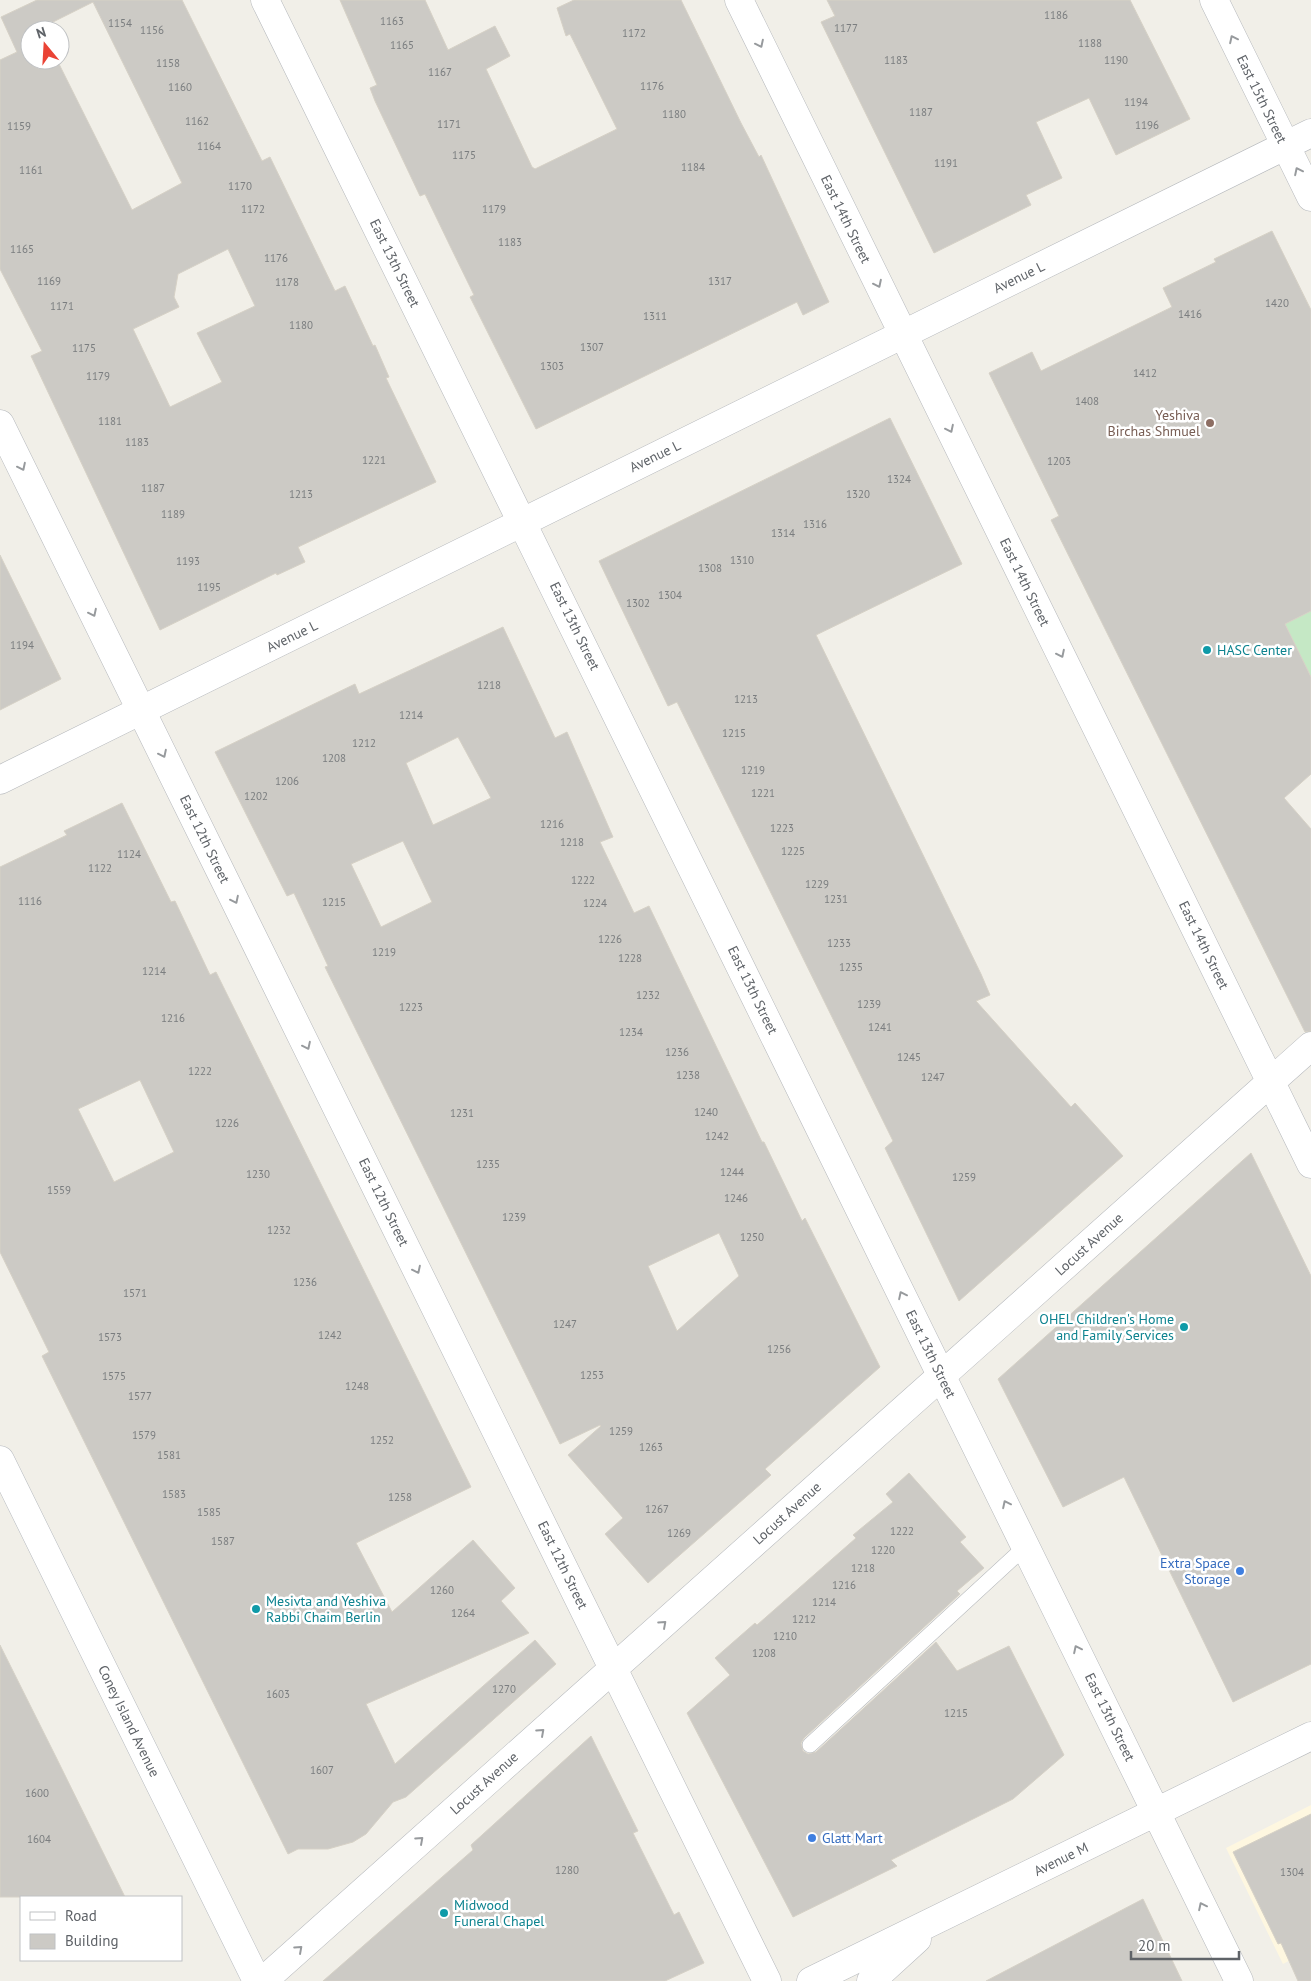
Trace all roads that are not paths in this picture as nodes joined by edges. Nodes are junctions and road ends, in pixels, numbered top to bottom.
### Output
1 (265, 0) edge
2 (739, 0) edge
3 (1214, 0) edge
4 (1311, 133) edge
5 (1285, 145) junction
6 (1311, 197) edge
7 (903, 334) junction
8 (0, 424) edge
9 (523, 521) junction
10 (141, 711) junction
11 (0, 780) edge
12 (1311, 1046) edge
13 (1271, 1082) junction
14 (1311, 1164) edge
15 (942, 1376) junction
16 (0, 1460) edge
17 (1026, 1546) junction
18 (613, 1668) junction
19 (1311, 1736) edge
20 (810, 1745) dead end
21 (1157, 1812) junction
22 (941, 1918) junction
23 (257, 1981) edge
24 (263, 1981) edge
25 (767, 1981) edge
26 (812, 1981) edge
27 (871, 1981) edge
28 (1239, 1981) edge

1 - 9 street, East 13th Street
2 -> 7 street, East 14th Street
5 -> 3 street, East 15th Street
4 - 5 street, Avenue L
6 -> 5 street, East 15th Street
5 - 7 street, Avenue L
7 - 9 street, Avenue L
7 -> 13 street, East 14th Street
8 -> 10 street, East 12th Street
9 - 10 street, Avenue L
15 -> 9 street, East 13th Street
10 - 11 street, Avenue L
10 -> 18 street, East 12th Street
12 - 13 street, Locust Avenue
13 - 14 street, East 14th Street
13 - 15 street, Locust Avenue
17 -> 15 street, East 13th Street
18 -> 15 street, Locust Avenue
16 - 23 street, Coney Island Avenue
17 - 20 lane
21 -> 17 street, East 13th Street
24 -> 18 street, Locust Avenue
18 - 25 street, East 12th Street
19 - 21 street, Avenue M
21 - 22 street, Avenue M
28 -> 21 street, East 13th Street
22 - 26 street, Avenue M
22 - 27 street

